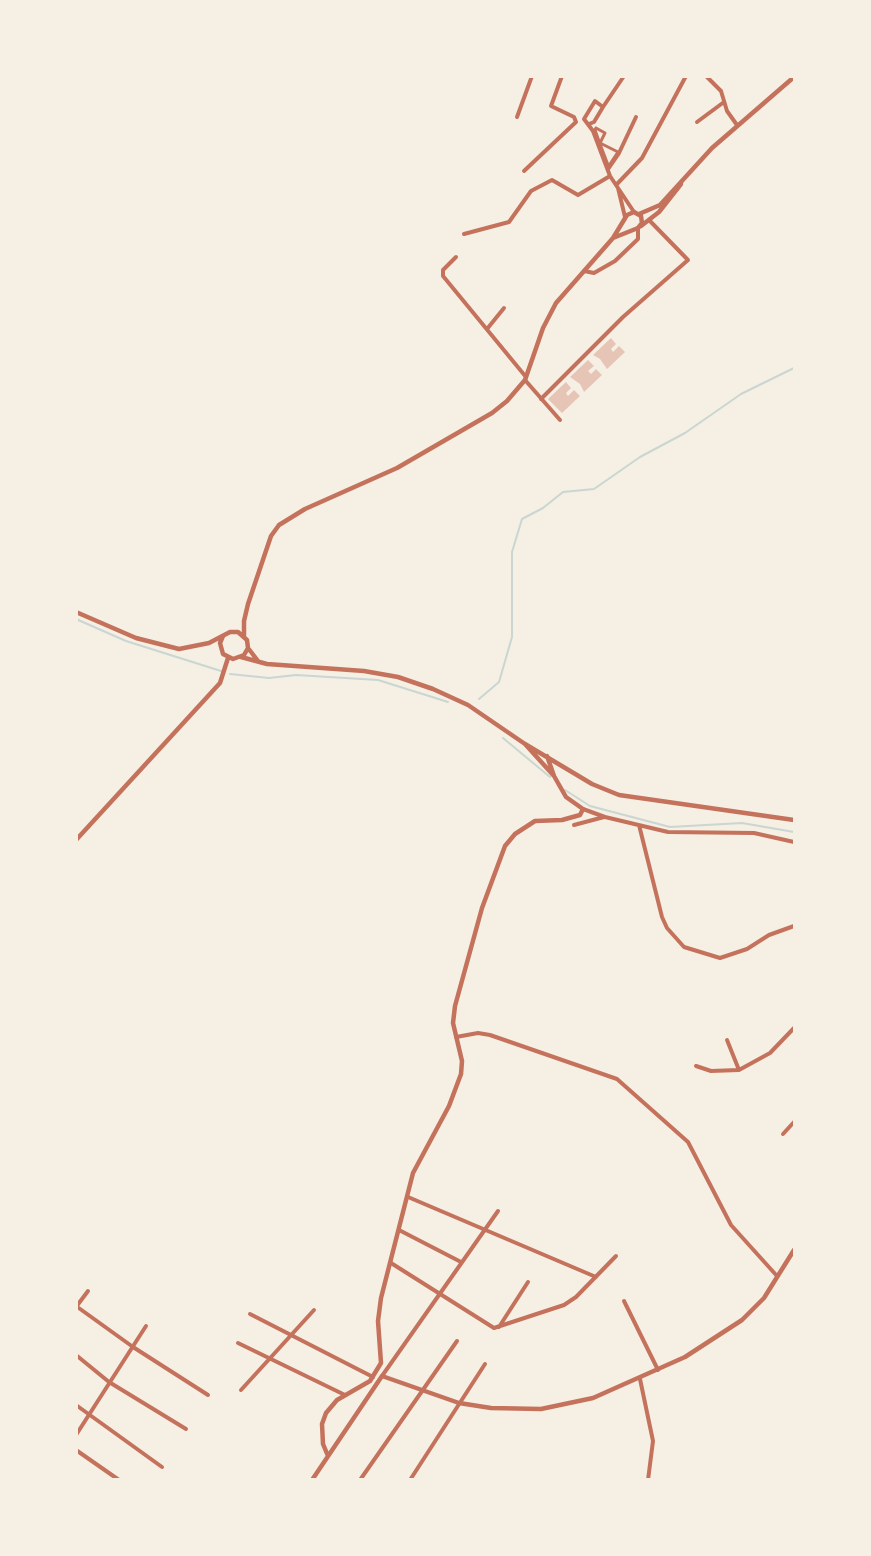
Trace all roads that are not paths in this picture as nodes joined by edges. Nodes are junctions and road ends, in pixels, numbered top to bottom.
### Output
1 (532, 76) edge
2 (562, 76) edge
3 (624, 76) edge
4 (686, 76) edge
5 (706, 76) edge
6 (795, 77) edge
7 (724, 102) junction
8 (603, 107) junction
9 (517, 117) dead end
10 (636, 117) dead end
11 (577, 122) junction
12 (588, 122) junction
13 (697, 122) dead end
14 (737, 125) junction
15 (600, 143) joint
16 (608, 169) junction
17 (524, 171) dead end
18 (610, 176) junction
19 (684, 179) junction
20 (617, 185) junction
21 (636, 213) junction
22 (625, 219) junction
23 (650, 221) junction
24 (638, 228) junction
25 (464, 234) dead end
26 (613, 238) junction
27 (456, 257) dead end
28 (584, 270) junction
29 (504, 308) dead end
30 (487, 329) junction
31 (525, 379) junction
32 (541, 399) junction
33 (560, 420) dead end
34 (76, 612) edge
35 (244, 621) junction
36 (234, 632) junction
37 (224, 636) junction
38 (244, 637) junction
39 (209, 643) junction
40 (248, 648) junction
41 (221, 651) junction
42 (241, 657) junction
43 (228, 658) junction
44 (258, 661) junction
45 (525, 744) junction
46 (546, 755) junction
47 (560, 764) junction
48 (554, 774) junction
49 (575, 805) junction
50 (583, 809) junction
51 (591, 813) junction
52 (580, 815) junction
53 (605, 817) junction
54 (569, 818) junction
55 (795, 820) edge
56 (574, 825) dead end
57 (639, 825) junction
58 (76, 840) edge
59 (795, 842) edge
60 (795, 926) edge
61 (795, 1028) edge
62 (456, 1037) junction
63 (727, 1040) dead end
64 (696, 1066) dead end
65 (739, 1070) junction
66 (795, 1122) edge
67 (783, 1134) dead end
68 (408, 1197) junction
69 (498, 1211) dead end
70 (399, 1230) junction
71 (483, 1231) junction
72 (795, 1250) edge
73 (616, 1256) dead end
74 (461, 1262) junction
75 (391, 1263) junction
76 (596, 1277) junction
77 (778, 1277) junction
78 (528, 1282) dead end
79 (88, 1291) dead end
80 (440, 1294) junction
81 (624, 1301) dead end
82 (77, 1307) edge
83 (314, 1310) dead end
84 (250, 1314) dead end
85 (146, 1326) dead end
86 (499, 1328) junction
87 (291, 1335) junction
88 (457, 1341) dead end
89 (238, 1343) dead end
90 (133, 1347) junction
91 (76, 1355) edge
92 (270, 1358) junction
93 (485, 1364) dead end
94 (659, 1370) junction
95 (382, 1376) junction
96 (373, 1377) junction
97 (640, 1379) junction
98 (112, 1383) junction
99 (422, 1389) junction
100 (241, 1390) dead end
101 (208, 1395) dead end
102 (345, 1395) junction
103 (459, 1403) junction
104 (76, 1405) edge
105 (90, 1416) junction
106 (186, 1429) dead end
107 (76, 1435) edge
108 (76, 1450) edge
109 (328, 1456) junction
110 (162, 1467) dead end
111 (119, 1479) edge
112 (312, 1479) edge
113 (360, 1479) edge
114 (411, 1479) edge
115 (648, 1479) edge

1 - 9 street
2 - 11 street
3 - 8 street
4 - 20 street
5 - 7 street
6 - 14 street
7 - 13 street
7 - 14 street
8 - 12 street
8 - 12 street
10 - 16 street
11 - 12 street
11 - 17 street
12 - 16 street
14 - 19 street
15 - 15 street
16 - 18 street
18 - 20 street
18 - 25 street
19 - 21 street
19 - 23 street
20 - 21 street
20 - 22 street
21 - 22 street
21 - 24 street
22 - 24 street
22 - 26 street
23 - 24 street
23 - 32 street
24 - 26 street
24 - 28 street
26 - 28 street
27 - 30 street
28 - 31 street
29 - 30 street
30 - 31 street
31 - 32 street
31 - 35 street
32 - 33 street
34 - 39 street
35 - 36 street
35 - 38 street
36 - 37 street
36 - 38 street
37 - 39 street
37 - 41 street
38 - 40 street
39 - 41 street
40 - 42 street
40 - 44 street
41 - 43 street
42 - 43 street
42 - 44 street
43 - 58 street
44 - 45 street
45 - 46 street
45 - 48 street
46 - 47 street
46 - 48 street
47 - 48 street
47 - 55 street
48 - 49 street
49 - 50 street
49 - 54 street
50 - 51 street
50 - 52 street
51 - 52 street
51 - 53 street
52 - 54 street
53 - 56 street
53 - 57 street
54 - 62 street
57 - 59 street
57 - 60 street
61 - 65 street
62 - 68 street
62 - 77 street
63 - 65 street
64 - 65 street
66 - 67 street
68 - 70 street
68 - 71 street
69 - 71 street
70 - 74 street
70 - 75 street
71 - 74 street
71 - 76 street
72 - 77 street
73 - 76 street
74 - 80 street
75 - 80 street
75 - 96 street
76 - 86 street
77 - 94 street
78 - 86 street
79 - 82 street
80 - 86 street
80 - 95 street
81 - 94 street
82 - 90 street
83 - 87 street
84 - 87 street
85 - 90 street
87 - 92 street
87 - 96 street
88 - 99 street
89 - 92 street
90 - 98 street
90 - 101 street
91 - 98 street
92 - 100 street
92 - 102 street
93 - 103 street
94 - 97 street
95 - 99 street
95 - 109 street
96 - 102 street
97 - 103 street
97 - 115 street
98 - 105 street
98 - 106 street
99 - 103 street
99 - 113 street
102 - 109 street
103 - 114 street
104 - 105 street
105 - 107 street
105 - 110 street
108 - 111 street
109 - 112 street

